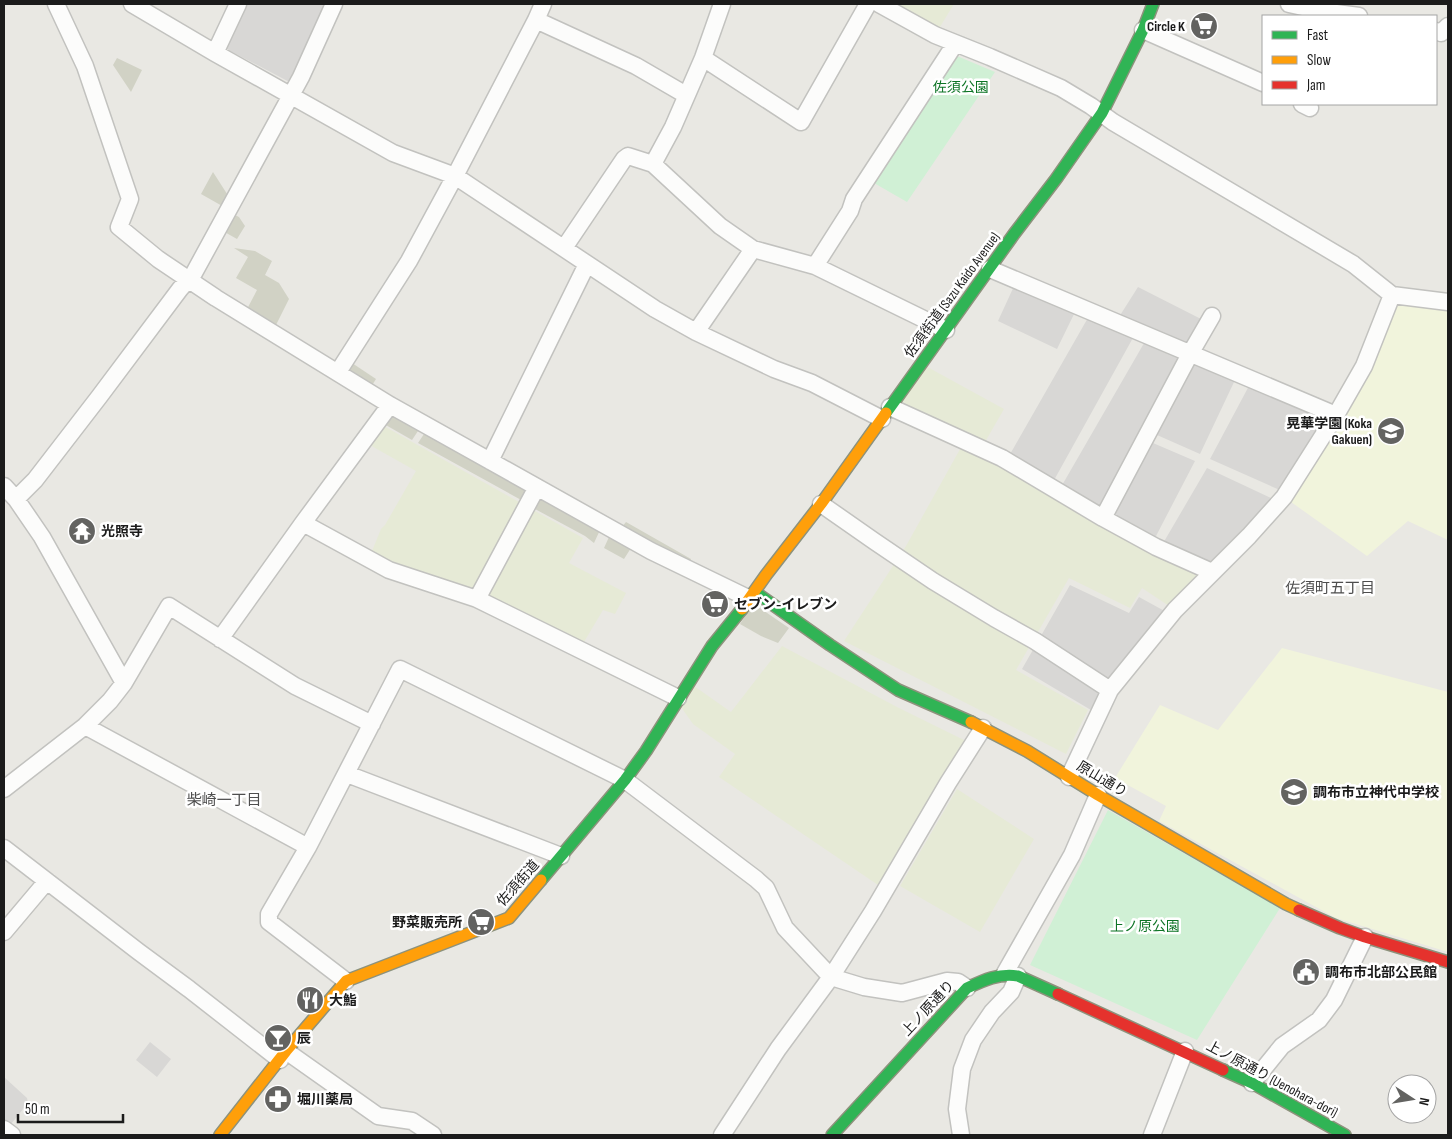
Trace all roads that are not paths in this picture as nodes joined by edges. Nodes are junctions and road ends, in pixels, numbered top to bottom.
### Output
1 (56, 4) edge
2 (132, 4) edge
3 (238, 4) edge
4 (334, 4) edge
5 (543, 4) edge
6 (722, 4) edge
7 (868, 4) edge
8 (879, 4) edge
9 (1153, 4) edge
10 (1289, 4) edge
11 (1351, 15) edge
12 (536, 20) junction
13 (1448, 26) edge
14 (1143, 30) junction
15 (1437, 31) edge
16 (955, 44) junction
17 (215, 54) junction
18 (703, 58) junction
19 (1262, 84) edge
20 (290, 95) junction
21 (686, 95) junction
22 (1102, 113) junction
23 (652, 164) junction
24 (455, 176) junction
25 (564, 248) junction
26 (753, 249) junction
27 (587, 264) junction
28 (815, 266) junction
29 (990, 269) junction
30 (188, 279) junction
31 (1392, 295) junction
32 (1448, 302) edge
33 (1212, 316) dead end
34 (946, 330) junction
35 (696, 332) junction
36 (1190, 354) junction
37 (338, 372) junction
38 (390, 405) junction
39 (886, 413) junction
40 (1336, 415) junction
41 (490, 461) junction
42 (4, 486) edge
43 (537, 487) junction
44 (16, 499) junction
45 (821, 504) junction
46 (1102, 518) junction
47 (302, 523) junction
48 (1212, 572) junction
49 (752, 595) junction
50 (477, 599) junction
51 (220, 639) junction
52 (124, 683) junction
53 (1110, 690) junction
54 (678, 698) junction
55 (372, 724) junction
56 (85, 726) junction
57 (983, 728) junction
58 (347, 774) junction
59 (1069, 777) junction
60 (624, 780) junction
61 (4, 789) edge
62 (1098, 795) junction
63 (308, 847) junction
64 (4, 848) edge
65 (561, 856) junction
66 (47, 881) junction
67 (4, 932) edge
68 (1364, 937) junction
69 (1448, 962) edge
70 (1012, 975) junction
71 (831, 977) junction
72 (346, 981) junction
73 (967, 988) junction
74 (1185, 1051) junction
75 (283, 1055) junction
76 (1252, 1082) junction
77 (4, 1129) edge
78 (12, 1135) edge
79 (220, 1135) edge
80 (431, 1135) edge
81 (722, 1135) edge
82 (832, 1135) edge
83 (961, 1135) edge
84 (1152, 1135) edge
85 (1345, 1135) edge

1 - 30 street
2 - 17 street
3 - 17 street
4 - 20 street
5 - 12 street
6 - 18 street
7 - 18 street
8 - 16 street
9 - 14 street, 佐須街道 (Sazu Kaido Avenue)
10 - 11 street
12 - 21 street
12 - 24 street
13 - 15 street
14 - 19 street
14 - 22 street, 佐須街道 (Sazu Kaido Avenue)
16 - 22 street
16 - 28 street
17 - 20 street
18 - 21 street
20 - 24 street
20 - 30 street
21 - 23 street
22 - 29 street, 佐須街道 (Sazu Kaido Avenue)
22 - 31 street
23 - 25 street
23 - 26 street
24 - 25 street
24 - 37 street
25 - 27 street
26 - 28 street
26 - 35 street
27 - 35 street
27 - 41 street
28 - 34 street
29 - 34 street, 佐須街道 (Sazu Kaido Avenue)
29 - 36 street
30 - 37 street
30 - 44 street
31 - 32 street
31 - 40 street
33 - 36 street
34 - 39 street, 佐須街道 (Sazu Kaido Avenue)
35 - 39 street
36 - 40 street
36 - 46 street
37 - 38 street
38 - 41 street
38 - 47 street
39 - 45 street, 佐須街道 (Sazu Kaido Avenue)
39 - 46 street
40 - 48 street
41 - 43 street
42 - 44 street
43 - 49 street
43 - 50 street
44 - 52 street
45 - 49 street, 佐須街道 (Sazu Kaido Avenue)
45 - 53 street
46 - 48 street
47 - 50 street
47 - 51 street
48 - 53 street
49 - 54 street, 佐須街道
49 - 57 street, 原山通り
50 - 54 street
51 - 52 street
51 - 55 street
52 - 56 street
53 - 59 street
54 - 60 street, 佐須街道
55 - 58 street
55 - 60 street
56 - 61 street
56 - 63 street
57 - 59 street, 原山通り
57 - 71 street
58 - 63 street
58 - 65 street
59 - 62 street, 原山通り
60 - 65 street, 佐須街道
60 - 71 street
62 - 68 street, 原山通り
62 - 70 street
63 - 72 street
64 - 66 street
65 - 72 street, 佐須街道
66 - 67 street
66 - 75 street
68 - 69 street, 原山通り
68 - 76 street
70 - 73 street, 上ノ原通り
70 - 74 street
70 - 83 street
71 - 73 street
71 - 81 street
72 - 75 street, 佐須街道
73 - 82 street, 上ノ原通り
74 - 76 street, 上ノ原通り (Uenohara-dori)
74 - 84 street
75 - 79 street, 佐須街道
75 - 80 street
76 - 85 street, 上ノ原通り (Uenohara-dori)
77 - 78 street

